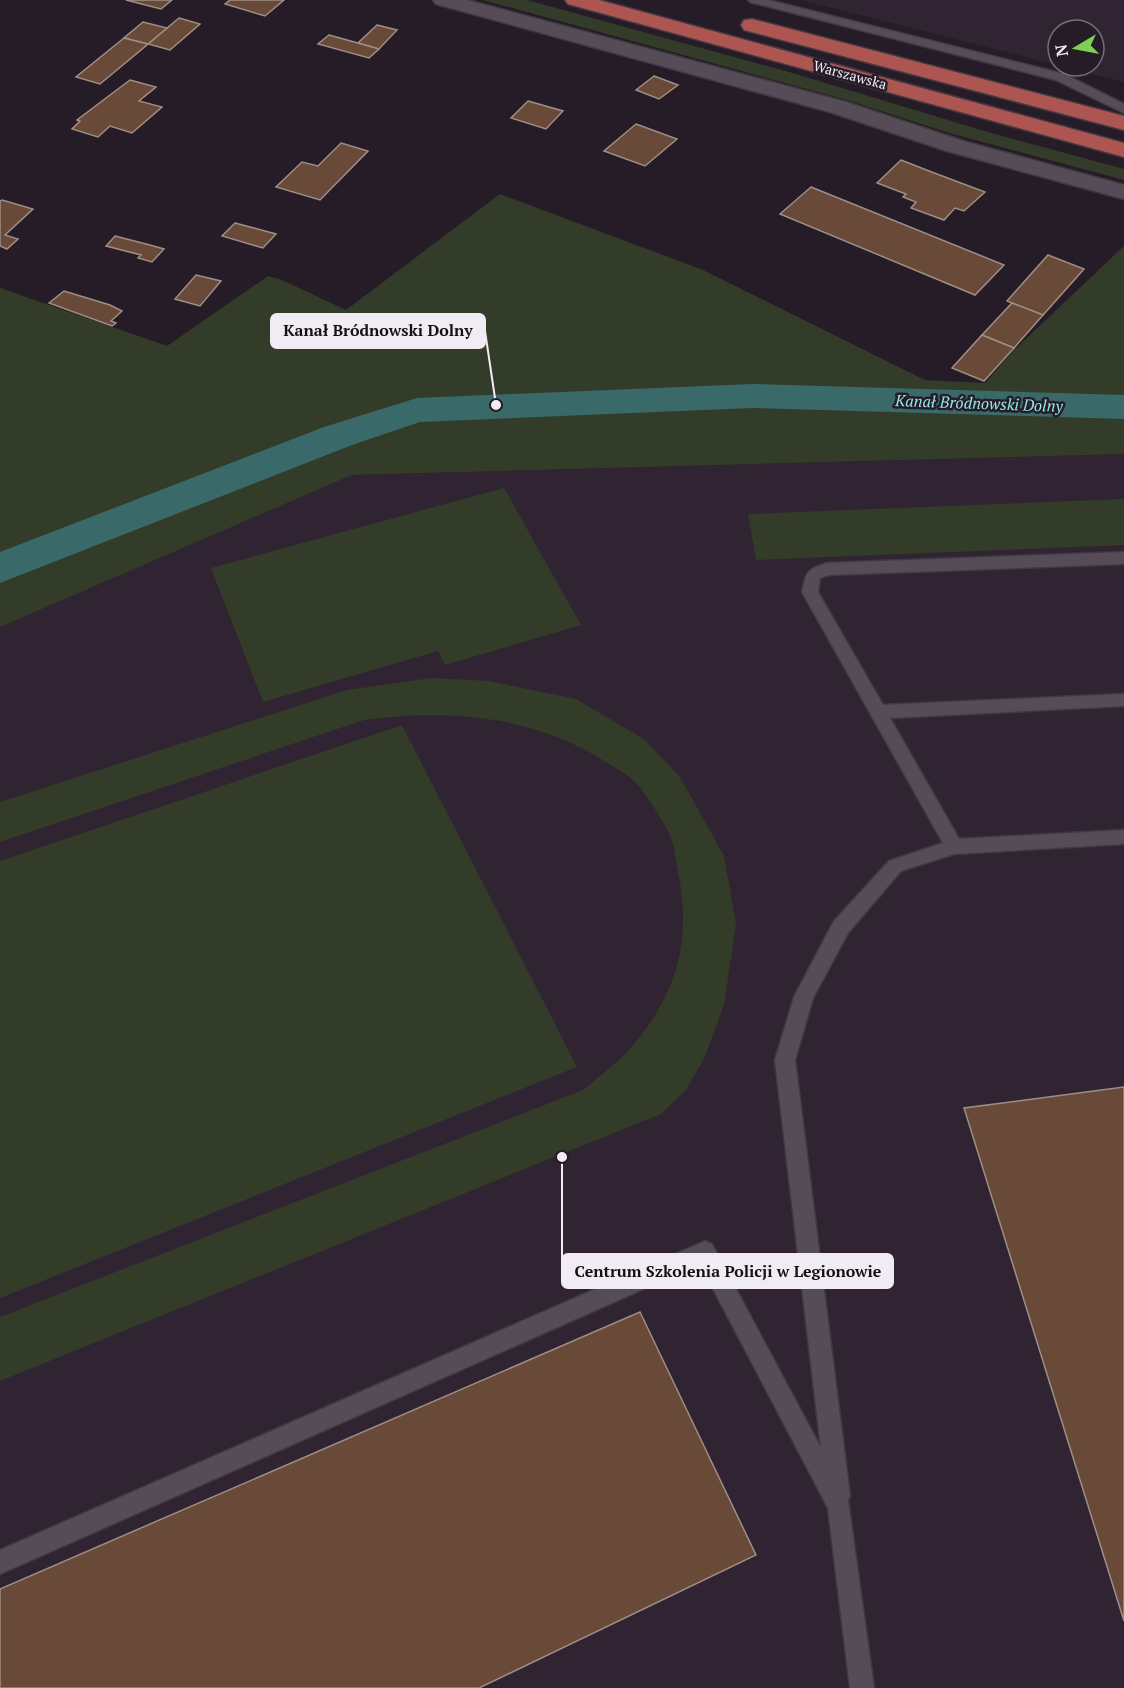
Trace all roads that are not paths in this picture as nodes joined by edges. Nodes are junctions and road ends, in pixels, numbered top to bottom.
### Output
1 (443, 0) edge
2 (575, 0) edge
3 (754, 0) edge
4 (738, 21) dead end
5 (1124, 109) edge
6 (1124, 123) edge
7 (1124, 150) edge
8 (1124, 192) edge
9 (1124, 558) edge
10 (1124, 700) edge
11 (879, 712) junction
12 (1124, 837) edge
13 (954, 847) junction
14 (839, 1506) junction
15 (0, 1562) edge
16 (862, 1688) edge

1 - 8 street
2 - 7 main road, Warszawska
3 - 5 lane
4 - 6 main road, Warszawska
9 - 11 lane
10 - 11 lane
11 - 13 lane
12 - 13 lane
13 - 14 lane
14 - 15 lane
14 - 16 lane

